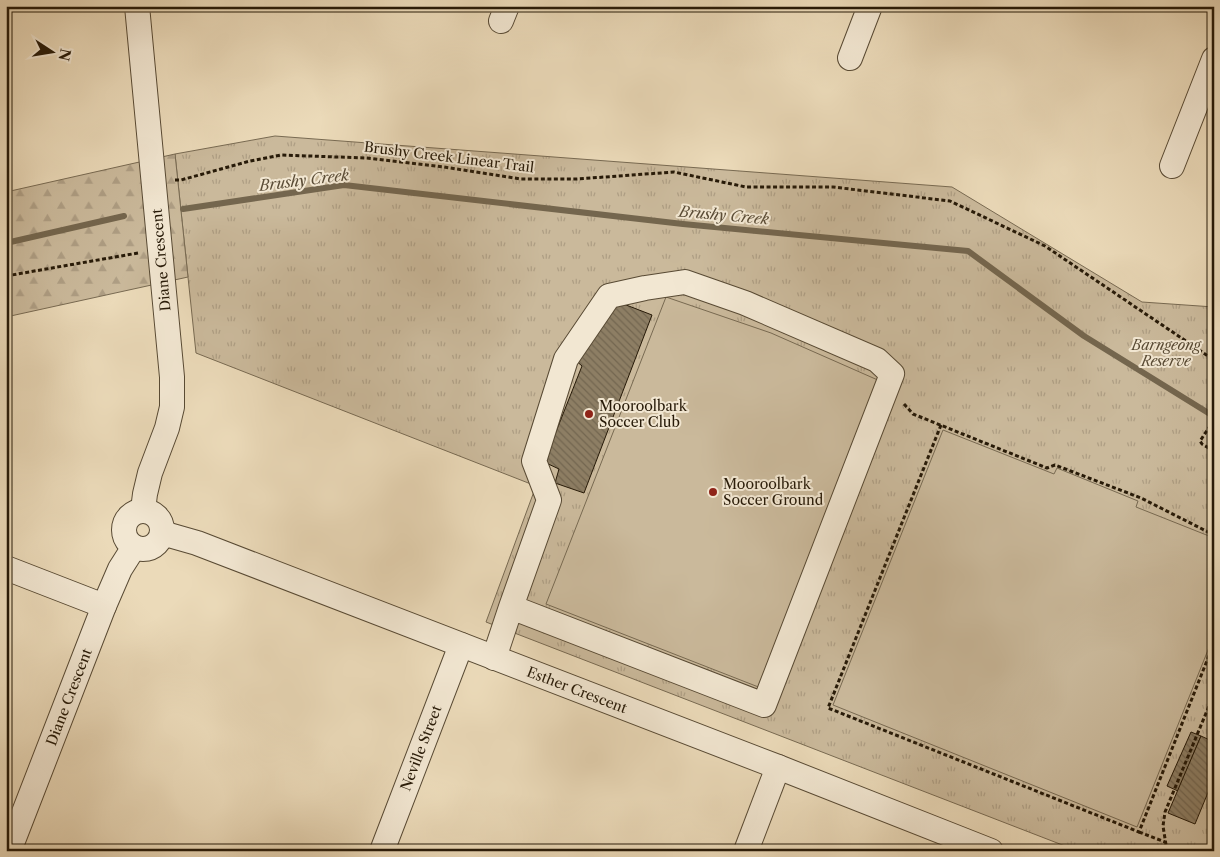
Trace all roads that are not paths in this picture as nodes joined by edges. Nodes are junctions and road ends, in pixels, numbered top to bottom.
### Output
1 (137, 6) edge
2 (870, 6) edge
3 (850, 58) dead end
4 (1214, 60) edge
5 (1172, 166) dead end
6 (143, 510) junction
7 (162, 534) junction
8 (134, 547) junction
9 (6, 568) edge
10 (104, 606) junction
11 (512, 607) junction
12 (461, 645) junction
13 (494, 658) junction
14 (778, 767) junction
15 (9, 851) edge
16 (382, 851) edge
17 (746, 851) edge
18 (991, 851) edge

1 - 6 street, Diane Crescent
2 - 3 street
4 - 5 street
6 - 7 street
6 - 8 street
7 - 8 street
7 - 12 street, Esther Crescent
8 - 10 street, Diane Crescent
9 - 10 street
10 - 15 street, Diane Crescent
11 - 11 street
11 - 13 street
12 - 13 street, Esther Crescent
12 - 16 street, Neville Street
13 - 14 street, Esther Crescent
14 - 17 street
14 - 18 street, Esther Crescent

